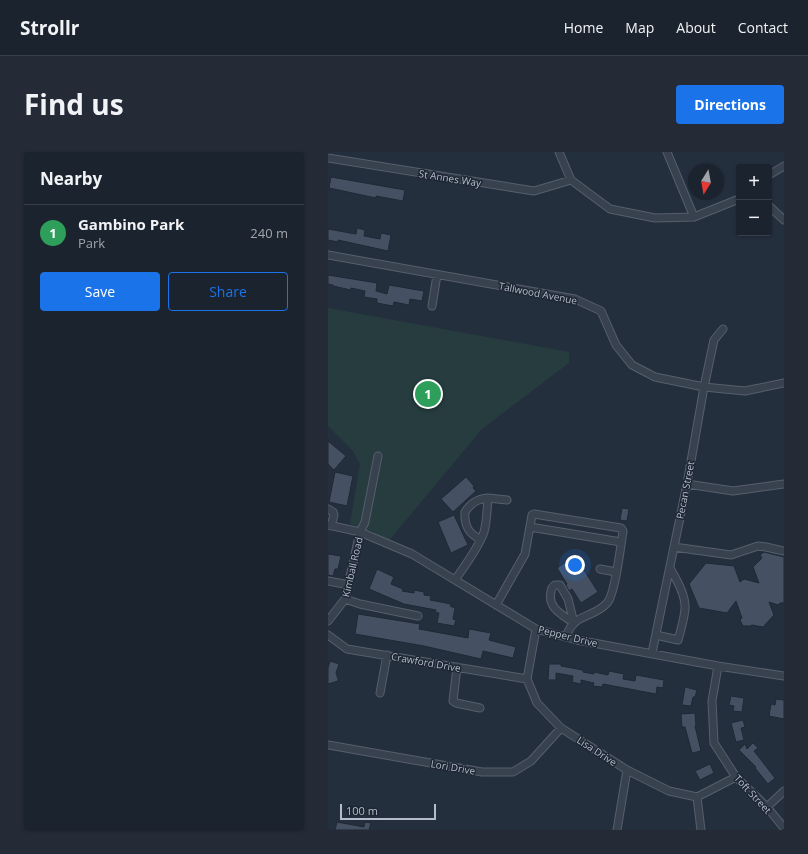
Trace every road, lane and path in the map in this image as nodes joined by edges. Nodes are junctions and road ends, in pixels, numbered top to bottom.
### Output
1 (559, 152) edge
2 (667, 152) edge
3 (328, 158) edge
4 (784, 166) edge
5 (772, 173) edge
6 (571, 180) junction
7 (736, 200) edge
8 (772, 209) edge
9 (694, 217) junction
10 (784, 220) edge
11 (328, 255) edge
12 (437, 275) junction
13 (432, 306) dead end
14 (723, 329) dead end
15 (784, 382) edge
16 (704, 387) junction
17 (378, 456) dead end
18 (687, 484) junction
19 (784, 484) edge
20 (488, 498) junction
21 (508, 500) dead end
22 (328, 509) edge
23 (330, 526) edge
24 (530, 527) junction
25 (360, 532) junction
26 (480, 539) junction
27 (621, 542) junction
28 (674, 547) junction
29 (784, 551) edge
30 (670, 568) junction
31 (600, 569) dead end
32 (616, 572) junction
33 (456, 580) junction
34 (328, 581) edge
35 (349, 585) junction
36 (345, 599) junction
37 (496, 605) junction
38 (418, 616) dead end
39 (328, 621) edge
40 (574, 623) junction
41 (536, 629) junction
42 (328, 635) edge
43 (656, 635) junction
44 (566, 637) junction
45 (652, 653) junction
46 (387, 655) junction
47 (718, 666) junction
48 (457, 667) junction
49 (784, 676) edge
50 (527, 679) junction
51 (380, 693) dead end
52 (480, 708) dead end
53 (561, 728) junction
54 (328, 745) edge
55 (627, 770) junction
56 (736, 777) junction
57 (784, 791) edge
58 (697, 797) junction
59 (767, 807) junction
60 (784, 828) edge
61 (617, 830) edge
62 (701, 830) edge

1 - 6 street
2 - 9 street
3 - 6 street, St Annes Way
4 - 5 street
6 - 9 street
7 - 9 street
8 - 10 street
11 - 12 street, Tallwood Avenue
12 - 13 street
12 - 16 street, Tallwood Avenue
14 - 16 street, Pecan Street
15 - 16 street, Tallwood Avenue
16 - 18 street, Pecan Street
17 - 25 street, Kimball Road
18 - 19 street
18 - 28 street, Pecan Street
20 - 21 street
20 - 26 street
20 - 26 street
22 - 23 street
23 - 25 street, Pepper Drive
24 - 27 street
24 - 27 street
24 - 37 street
25 - 33 street, Pepper Drive
25 - 35 street, Kimball Road
26 - 33 street
27 - 32 street
28 - 29 street
28 - 30 street, Pecan Street
30 - 43 street, Pecan Street
30 - 43 street
31 - 32 street
32 - 40 street
33 - 37 street, Pepper Drive
34 - 35 street
35 - 36 street, Kimball Road
36 - 38 street
36 - 39 street, Kimball Road
37 - 41 street, Pepper Drive
40 - 40 street
40 - 44 street
41 - 44 street, Pepper Drive
41 - 50 street
42 - 46 street, Crawford Drive
43 - 45 street, Pecan Street
44 - 45 street, Pepper Drive
45 - 47 street, Pepper Drive
46 - 48 street, Crawford Drive
46 - 51 street
47 - 49 street, Pepper Drive
47 - 56 street, Toft Street
48 - 50 street, Crawford Drive
48 - 52 street
50 - 53 street, Lisa Drive
53 - 54 street, Lori Drive
53 - 55 street, Lisa Drive
55 - 58 street, Lisa Drive
55 - 61 street
56 - 58 street
56 - 59 street, Toft Street
57 - 59 street
58 - 62 street
59 - 60 street, Toft Street

